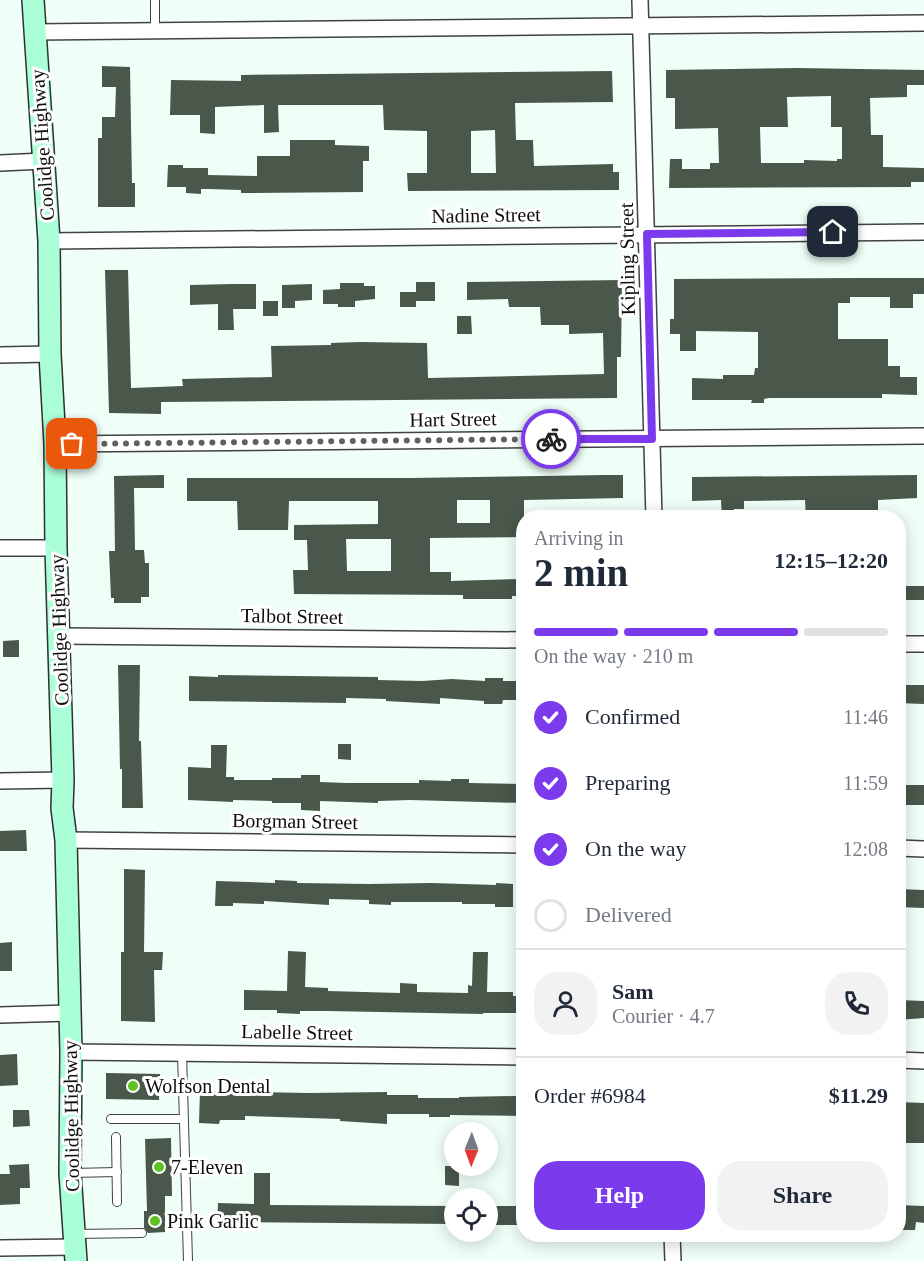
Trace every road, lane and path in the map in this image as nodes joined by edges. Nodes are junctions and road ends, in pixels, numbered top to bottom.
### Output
1 (33, 0) edge
2 (155, 0) edge
3 (640, 0) edge
4 (924, 23) edge
5 (641, 25) junction
6 (155, 29) junction
7 (34, 32) junction
8 (44, 161) junction
9 (0, 163) edge
10 (924, 232) edge
11 (647, 234) junction
12 (49, 241) junction
13 (50, 354) junction
14 (0, 355) edge
15 (924, 436) edge
16 (652, 439) junction
17 (55, 444) junction
18 (654, 510) edge
19 (0, 548) edge
20 (56, 548) junction
21 (60, 636) junction
22 (516, 640) edge
23 (906, 644) edge
24 (924, 644) edge
25 (63, 780) junction
26 (0, 781) edge
27 (66, 840) junction
28 (516, 844) edge
29 (906, 848) edge
30 (924, 849) edge
31 (69, 1013) junction
32 (0, 1015) edge
33 (71, 1052) junction
34 (182, 1052) junction
35 (516, 1057) edge
36 (906, 1060) edge
37 (924, 1061) edge
38 (111, 1119) dead end
39 (183, 1119) junction
40 (116, 1137) dead end
41 (117, 1172) junction
42 (70, 1173) junction
43 (117, 1202) dead end
44 (142, 1233) dead end
45 (672, 1242) edge
46 (75, 1247) edge
47 (0, 1248) edge
48 (188, 1261) edge
49 (673, 1261) edge

1 - 7 main road, Coolidge Highway
2 - 6 lane
3 - 5 street, Kipling Street
4 - 5 street
5 - 6 street
5 - 11 street, Kipling Street
6 - 7 street
7 - 8 main road, Coolidge Highway
8 - 9 street
8 - 12 main road, Coolidge Highway
10 - 11 street, Nadine Street
11 - 12 street, Nadine Street
11 - 16 street, Kipling Street
12 - 13 main road, Coolidge Highway
13 - 14 street
13 - 17 main road, Coolidge Highway
15 - 16 street, Hart Street
16 - 17 street, Hart Street
16 - 18 street, Kipling Street
17 - 20 main road, Coolidge Highway
19 - 20 street
20 - 21 main road, Coolidge Highway
21 - 22 street, Talbot Street
21 - 25 main road, Coolidge Highway
23 - 24 street
25 - 26 street
25 - 27 main road, Coolidge Highway
27 - 28 street, Borgman Street
27 - 31 main road, Coolidge Highway
29 - 30 street
31 - 32 street
31 - 33 main road, Coolidge Highway
33 - 34 street, Labelle Street
33 - 42 main road, Coolidge Highway
34 - 35 street, Labelle Street
34 - 39 lane
36 - 37 street
38 - 39 lane
39 - 48 lane
40 - 41 lane
41 - 42 lane
41 - 43 lane
42 - 46 main road, Coolidge Highway
44 - 46 lane
45 - 49 street
46 - 47 street

